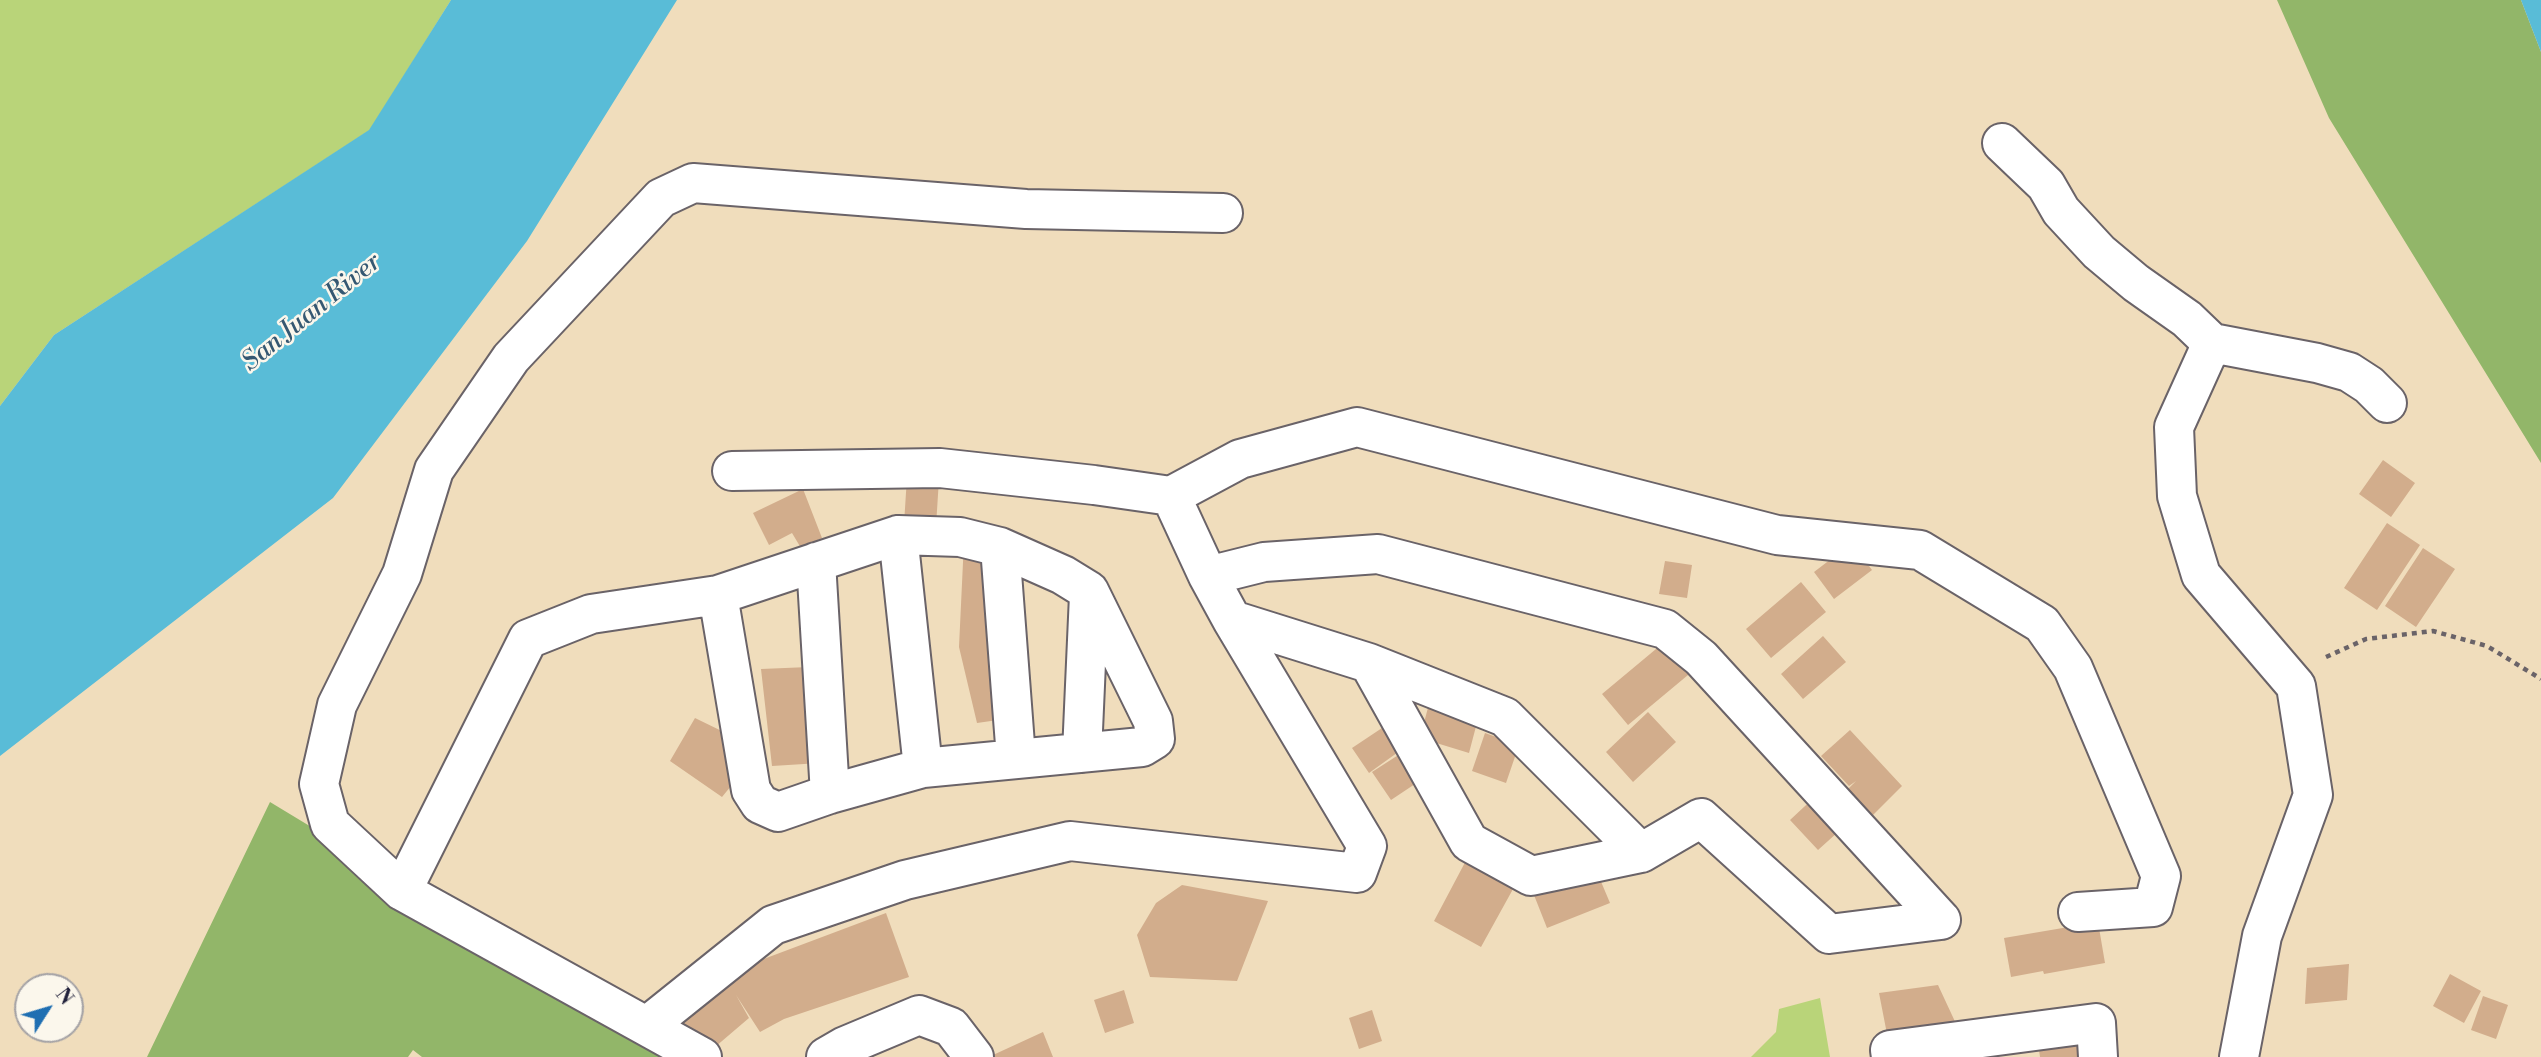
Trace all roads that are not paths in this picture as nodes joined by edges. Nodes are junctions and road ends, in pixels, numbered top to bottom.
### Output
1 (2002, 143) dead end
2 (1223, 213) dead end
3 (2212, 343) junction
4 (2387, 403) dead end
5 (732, 471) dead end
6 (1171, 496) junction
7 (898, 535) junction
8 (1000, 547) junction
9 (816, 562) junction
10 (1208, 576) junction
11 (1089, 591) junction
12 (718, 594) junction
13 (1232, 621) junction
14 (1369, 663) junction
15 (1082, 753) junction
16 (1016, 758) junction
17 (923, 768) junction
18 (830, 794) junction
19 (1641, 853) junction
20 (402, 891) junction
21 (2078, 912) dead end
22 (647, 1026) junction
23 (702, 1057) edge
24 (826, 1057) edge
25 (974, 1057) edge
26 (1891, 1057) edge
27 (2098, 1057) edge
28 (2239, 1057) edge

1 - 3 street
2 - 20 street
3 - 4 street
3 - 28 street
5 - 6 street
6 - 10 street
6 - 21 street
7 - 8 street
7 - 9 street
7 - 17 street
8 - 11 street
8 - 16 street
9 - 12 street
9 - 18 street
10 - 13 street
10 - 19 street
11 - 15 street
11 - 15 street
12 - 18 street
12 - 20 street
13 - 14 street
13 - 22 street
14 - 19 street
14 - 19 street
15 - 16 street
16 - 17 street
17 - 18 street
20 - 22 street
22 - 23 street
24 - 25 street
26 - 27 street

